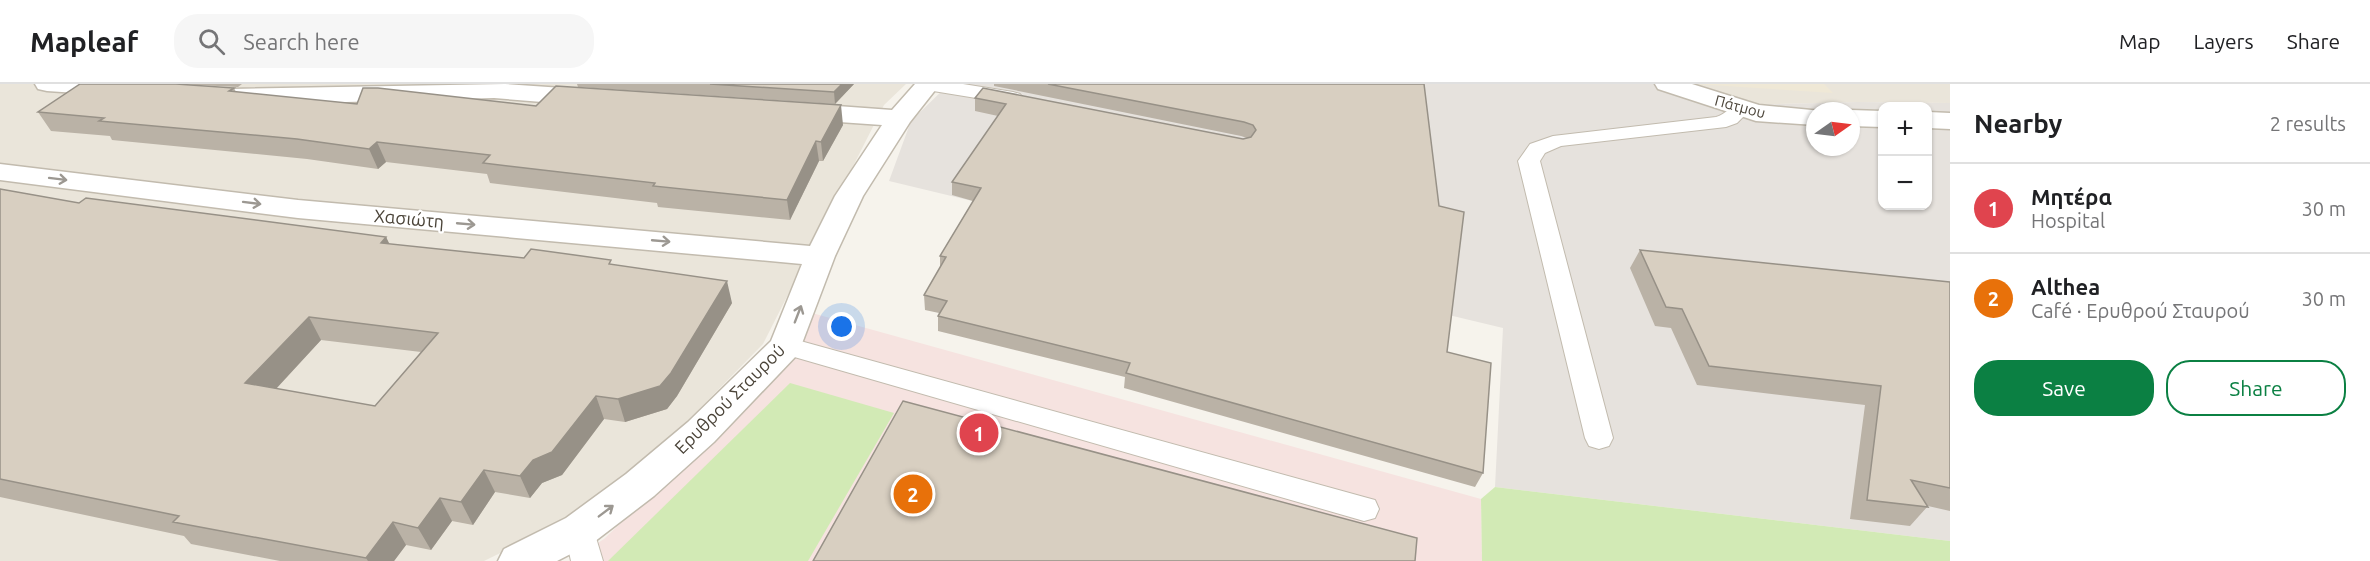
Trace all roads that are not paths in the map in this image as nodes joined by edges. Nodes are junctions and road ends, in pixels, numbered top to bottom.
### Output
1 (47, 84) edge
2 (927, 84) edge
3 (1667, 84) edge
4 (494, 88) edge
5 (142, 91) edge
6 (214, 96) edge
7 (613, 99) edge
8 (1036, 103) edge
9 (768, 109) edge
10 (1741, 109) junction
11 (899, 117) junction
12 (1806, 117) edge
13 (1860, 118) edge
14 (1878, 119) edge
15 (1932, 120) edge
16 (1950, 121) edge
17 (0, 172) edge
18 (820, 255) junction
19 (786, 346) junction
20 (1599, 438) dead end
21 (1364, 509) dead end
22 (583, 546) edge
23 (519, 561) edge

1 - 5 street
2 - 8 lane
2 - 11 street, Ερυθρού Σταυρού
3 - 10 street, Πάτμου
4 - 6 street
4 - 7 street
9 - 11 street
10 - 12 street, Πάτμου
10 - 20 lane
11 - 18 street, Ερυθρού Σταυρού
13 - 14 street
15 - 16 street
17 -> 18 street, Χασιώτη
19 -> 18 street, Ερυθρού Σταυρού
19 - 21 lane
22 -> 19 street, Ερυθρού Σταυρού
22 - 23 street, Ερυθρού Σταυρού

